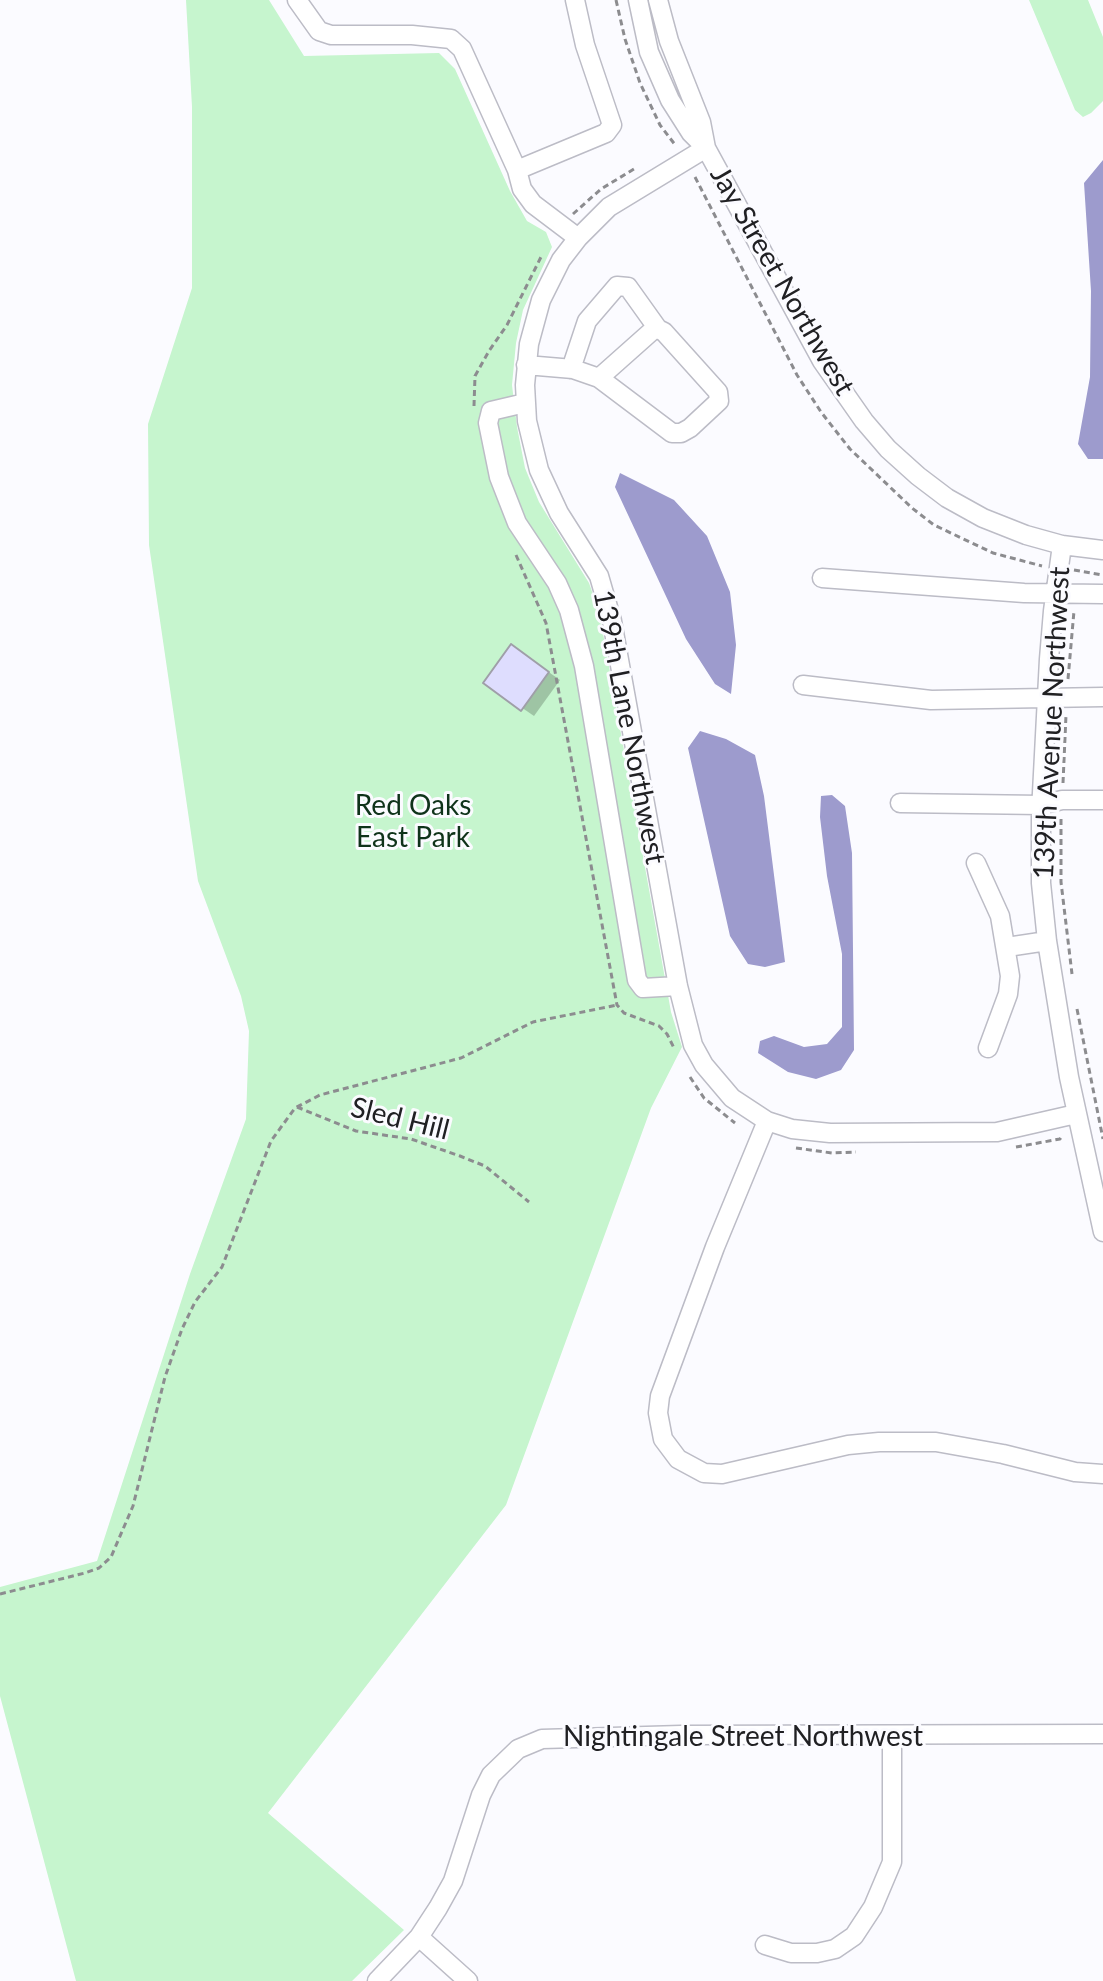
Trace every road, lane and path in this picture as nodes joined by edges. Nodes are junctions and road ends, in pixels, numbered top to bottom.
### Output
1 (297, 0) edge
2 (575, 0) edge
3 (638, 0) edge
4 (658, 0) edge
5 (706, 148) junction
6 (517, 170) junction
7 (578, 238) junction
8 (658, 329) junction
9 (526, 365) junction
10 (571, 369) junction
11 (599, 378) junction
12 (525, 403) junction
13 (1062, 545) junction
14 (1103, 550) edge
15 (1103, 575) edge
16 (822, 578) dead end
17 (1055, 594) junction
18 (1076, 594) junction
19 (1103, 594) edge
20 (620, 660) junction
21 (584, 666) junction
22 (803, 685) dead end
23 (1067, 697) junction
24 (1103, 697) edge
25 (1047, 699) junction
26 (1062, 800) junction
27 (1103, 800) edge
28 (900, 803) dead end
29 (1041, 805) junction
30 (976, 863) dead end
31 (1047, 941) junction
32 (1007, 947) junction
33 (678, 986) junction
34 (1073, 987) dead end
35 (1076, 1000) dead end
36 (617, 1005) dead end
37 (988, 1048) dead end
38 (297, 1107) junction
39 (1076, 1114) junction
40 (767, 1121) junction
41 (1103, 1139) edge
42 (529, 1202) dead end
43 (1103, 1232) edge
44 (1103, 1474) edge
45 (0, 1594) edge
46 (1103, 1734) edge
47 (892, 1736) junction
48 (419, 1937) junction
49 (765, 1945) dead end
50 (377, 1981) edge
51 (468, 1981) edge

1 - 6 street
2 - 6 street
3 - 5 street, Jay Street Northwest
4 - 5 street, Jay Street Northwest
5 - 7 street, 139th Lane Northwest
5 - 13 street, Jay Street Northwest
6 - 7 street
7 - 9 street, 139th Lane Northwest
8 - 10 street
8 - 11 street
8 - 11 street
9 - 10 street
9 - 12 street, 139th Lane Northwest
10 - 11 street
12 - 20 street, 139th Lane Northwest
12 - 21 street
13 - 14 street, Jay Street Northwest
13 - 17 street, 139th Avenue Northwest
15 - 18 path
16 - 17 street
17 - 18 street
17 - 25 street, 139th Avenue Northwest
18 - 19 street
18 - 23 path
20 - 21 street
20 - 33 street, 139th Lane Northwest
21 - 33 street
22 - 25 street
23 - 24 street
23 - 25 street
23 - 26 path
25 - 29 street, 139th Avenue Northwest
26 - 27 street
26 - 29 street
26 - 34 path
28 - 29 street
29 - 31 street, 139th Avenue Northwest
30 - 32 street
31 - 32 street
31 - 39 street, 139th Avenue Northwest
32 - 37 street
33 - 40 street, 139th Lane Northwest
35 - 41 path
36 - 38 path
38 - 42 path, Sled Hill
38 - 45 path
39 - 40 street, 139th Lane Northwest
39 - 43 street, 139th Avenue Northwest
40 - 44 street
46 - 47 street, Nightingale Street Northwest
47 - 48 street, Nightingale Street Northwest
47 - 49 street
48 - 50 street, Nightingale Street Northwest
48 - 51 street

